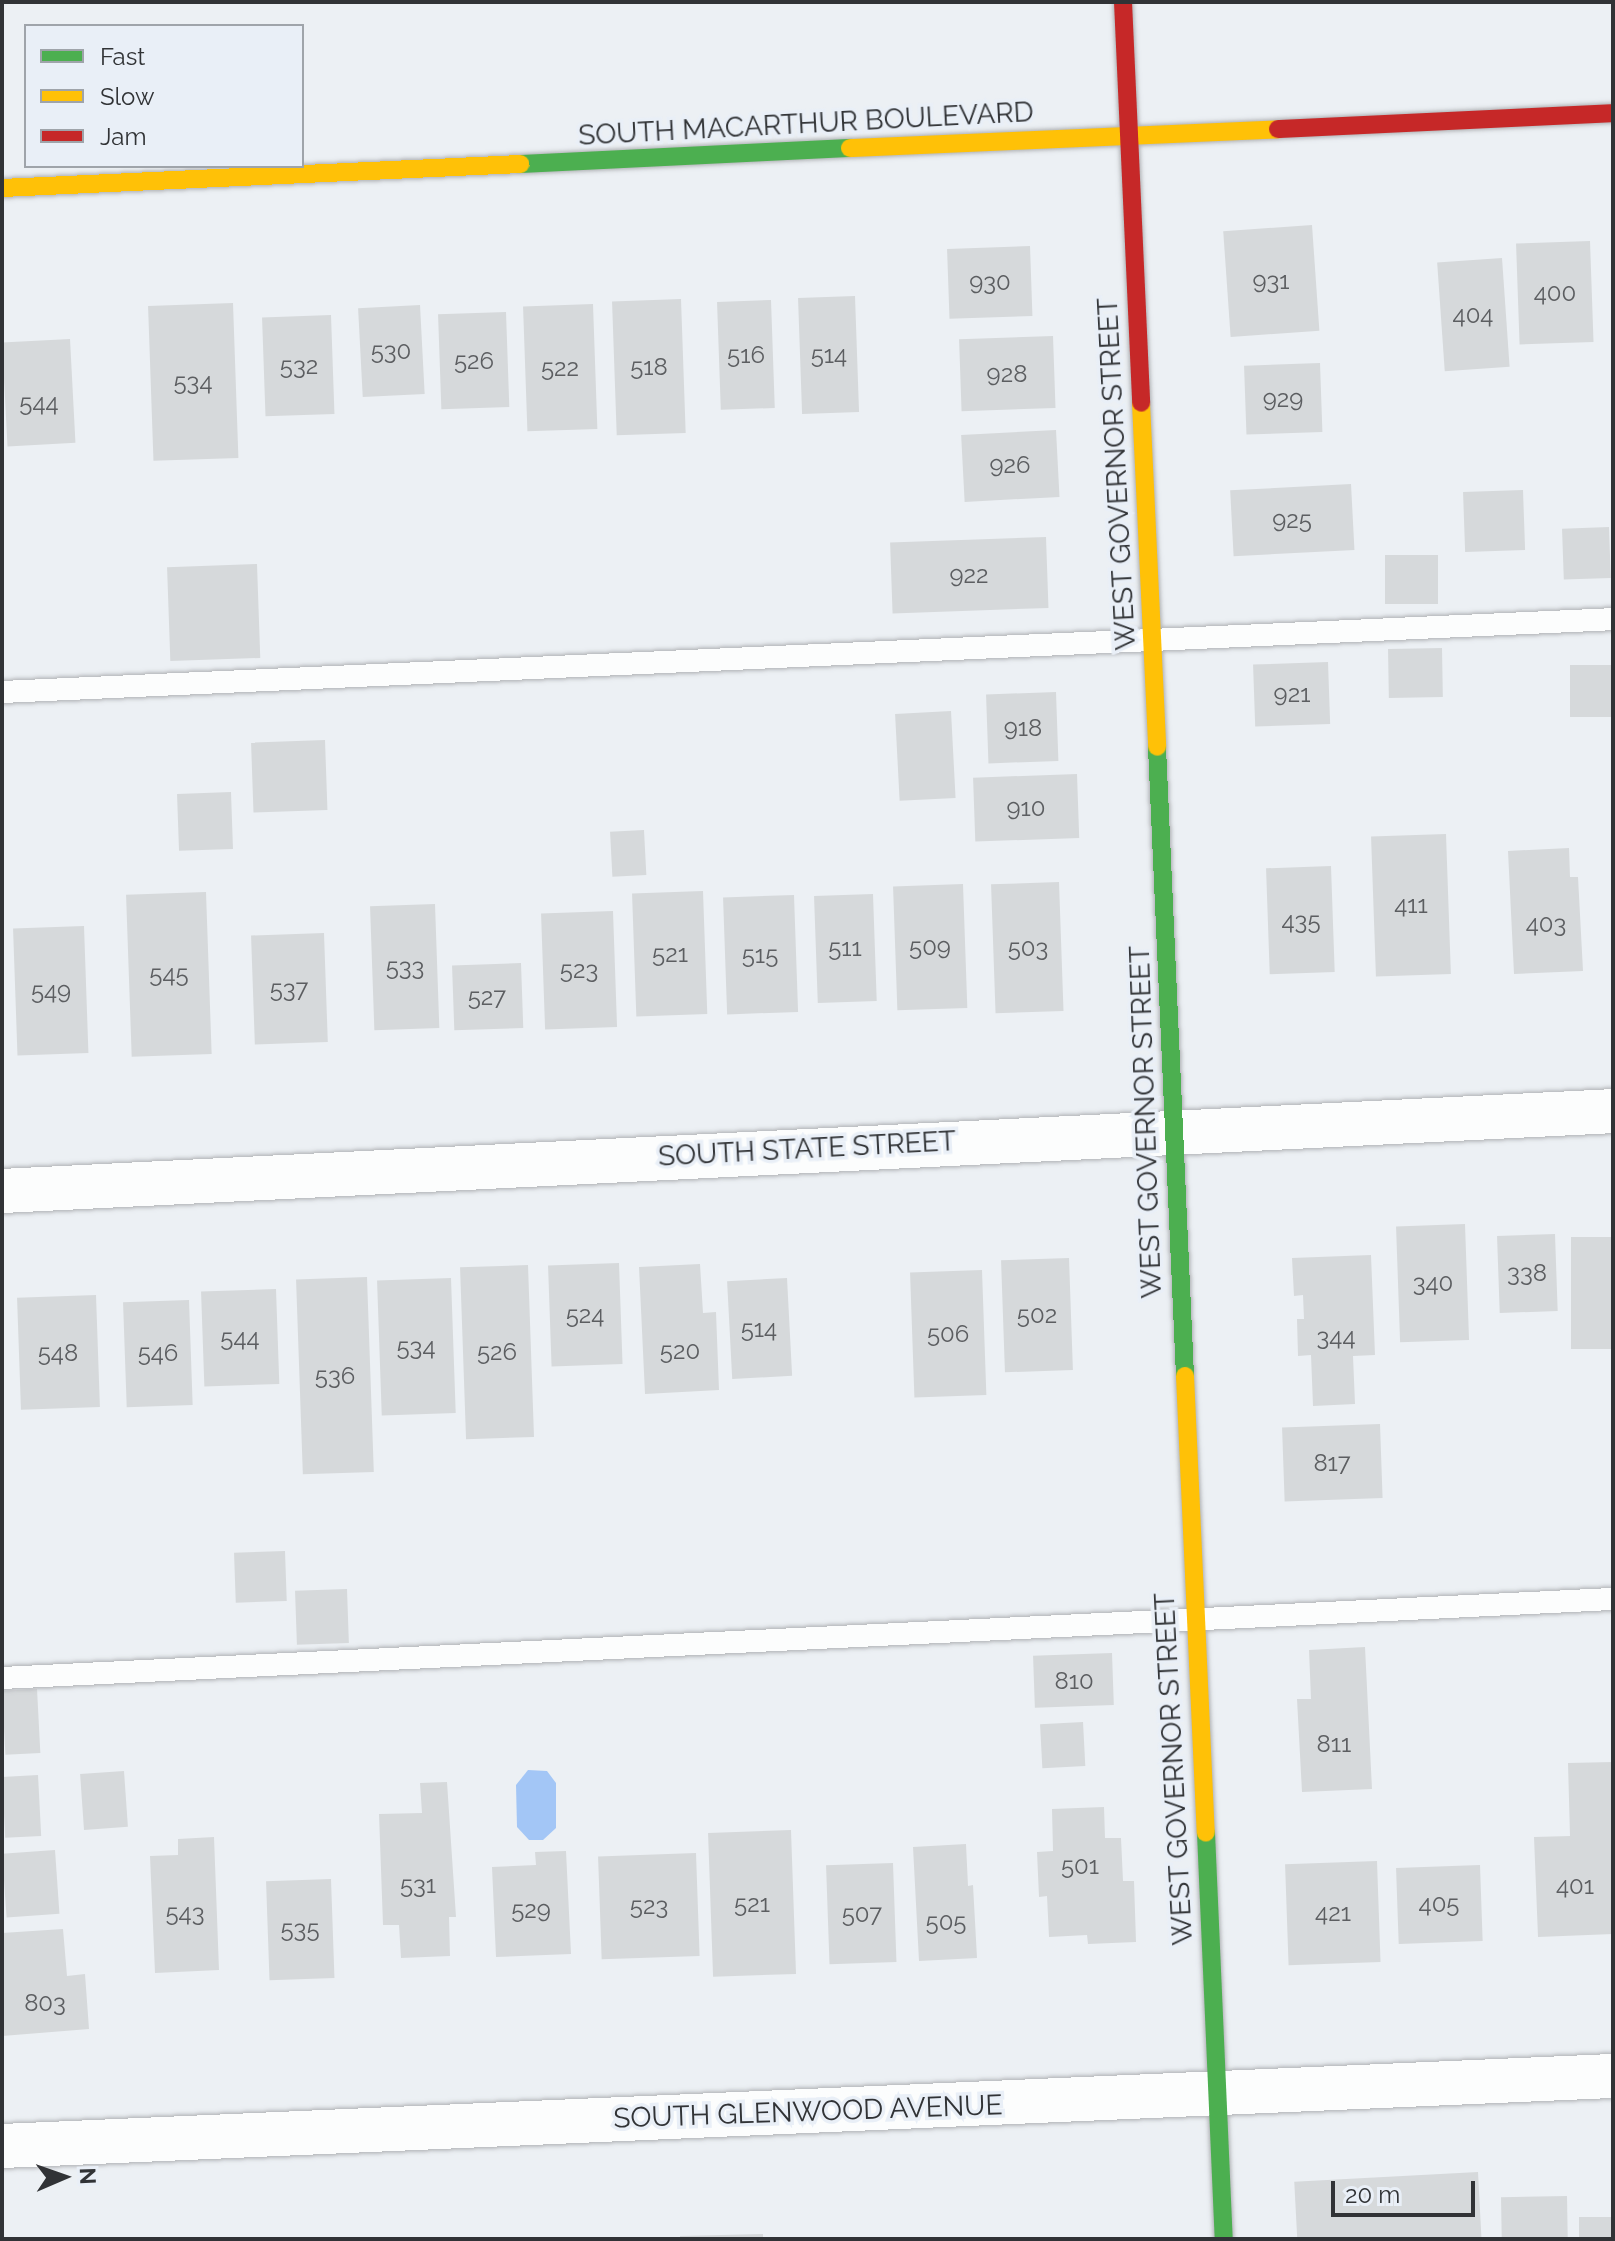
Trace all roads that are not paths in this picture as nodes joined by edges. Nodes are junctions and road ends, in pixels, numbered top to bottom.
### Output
1 (1123, 2) edge
2 (1613, 113) edge
3 (1129, 137) junction
4 (2, 188) edge
5 (1613, 619) edge
6 (1152, 642) junction
7 (2, 692) edge
8 (1613, 1111) edge
9 (1174, 1131) junction
10 (2, 1191) edge
11 (1613, 1599) edge
12 (1195, 1619) junction
13 (2, 1678) edge
14 (1613, 2076) edge
15 (1218, 2094) junction
16 (2, 2146) edge
17 (1224, 2239) edge

1 - 3 street, WEST GOVERNOR STREET
2 - 3 street, SOUTH MACARTHUR BOULEVARD
3 - 4 street, SOUTH MACARTHUR BOULEVARD
3 - 6 street, WEST GOVERNOR STREET
5 - 6 lane
6 - 7 lane
6 - 9 street, WEST GOVERNOR STREET
8 - 9 street, SOUTH STATE STREET
9 - 10 street, SOUTH STATE STREET
9 - 12 street, WEST GOVERNOR STREET
11 - 12 lane
12 - 13 lane
12 - 15 street, WEST GOVERNOR STREET
14 - 15 street, SOUTH GLENWOOD AVENUE
15 - 16 street, SOUTH GLENWOOD AVENUE
15 - 17 street, WEST GOVERNOR STREET

